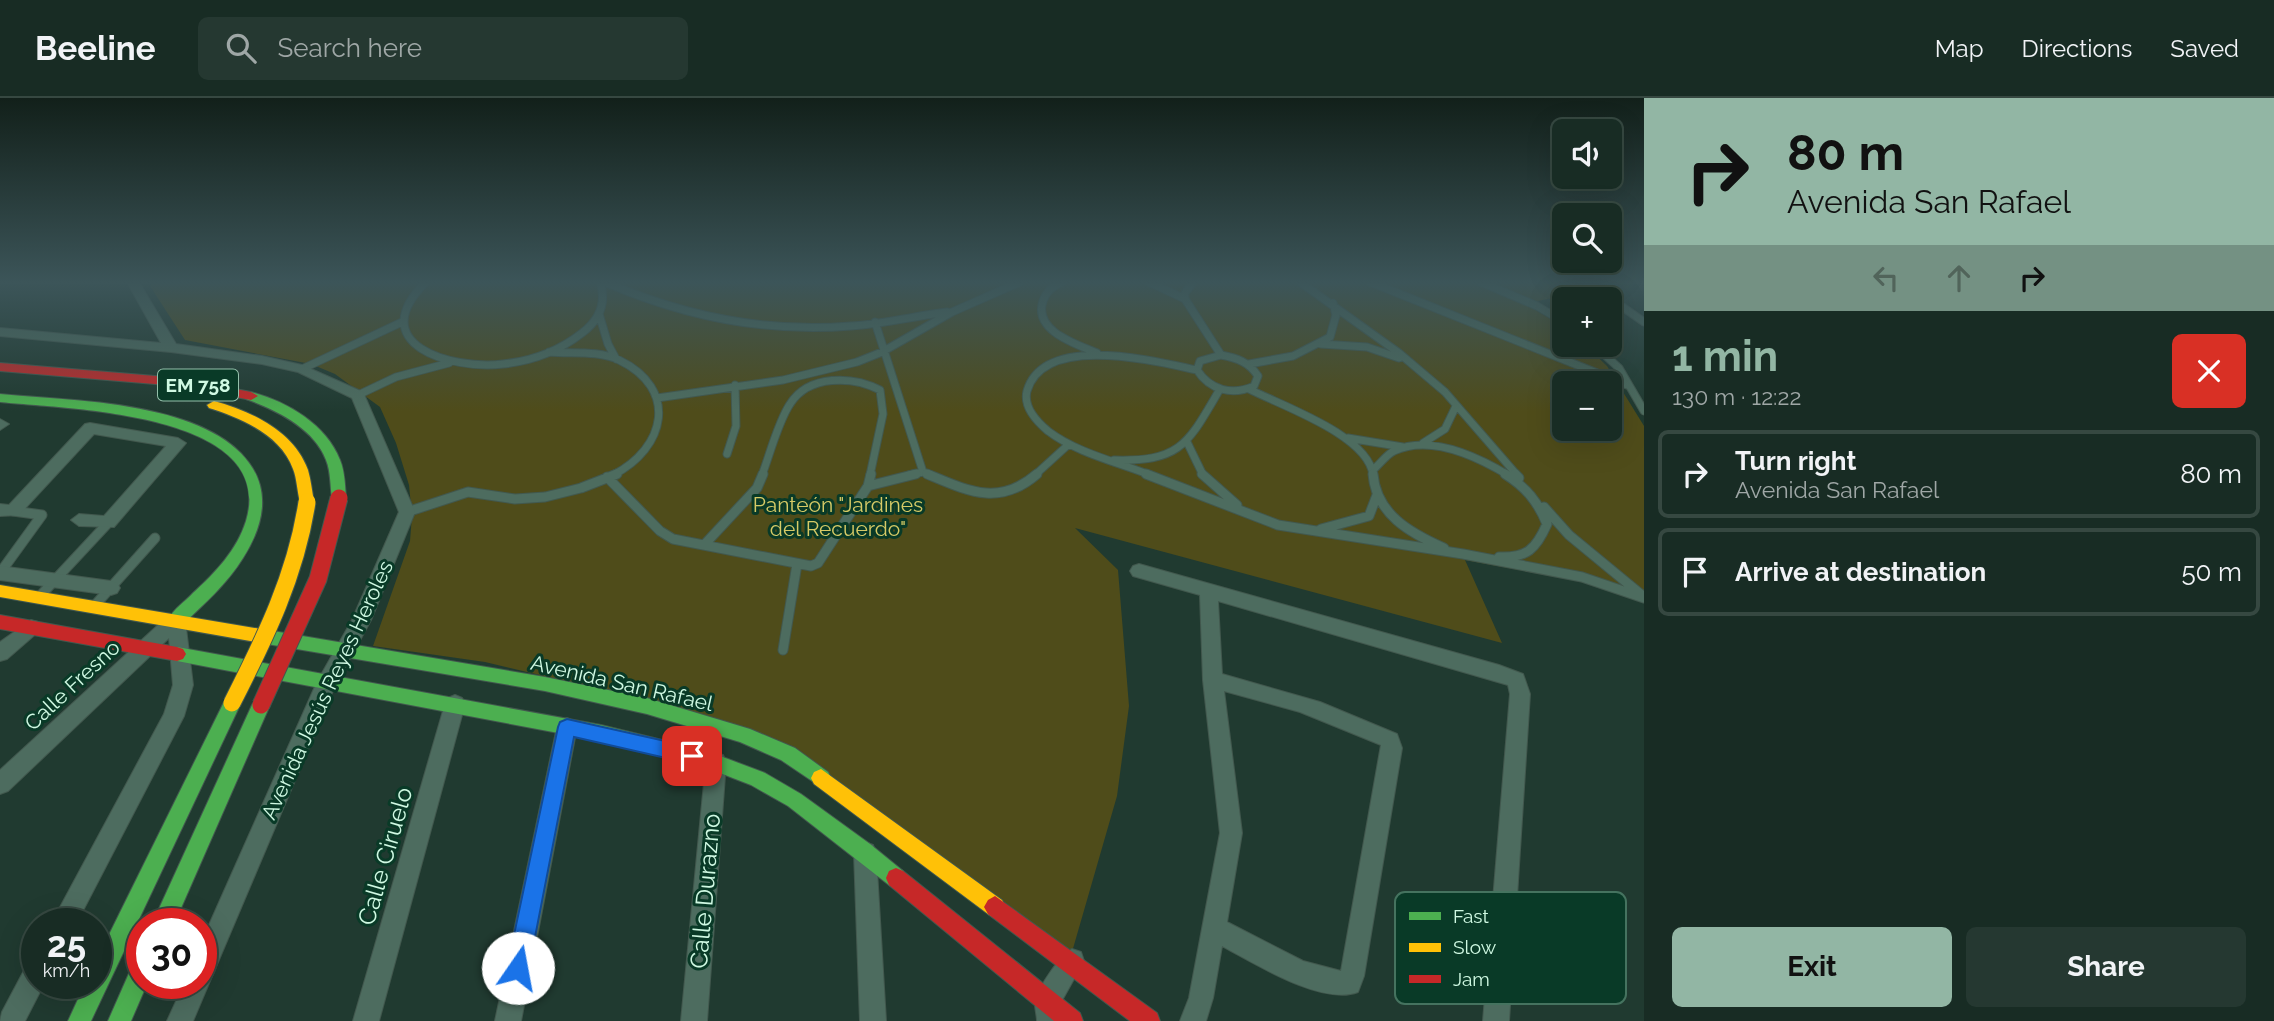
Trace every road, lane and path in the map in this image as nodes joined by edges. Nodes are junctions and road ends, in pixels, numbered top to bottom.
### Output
1 (158, 325) edge
2 (397, 325) edge
3 (403, 325) edge
4 (590, 325) edge
5 (603, 325) edge
6 (782, 325) edge
7 (858, 325) edge
8 (876, 325) edge
9 (929, 325) edge
10 (1047, 325) edge
11 (1202, 325) edge
12 (1334, 325) edge
13 (1362, 325) edge
14 (1477, 325) edge
15 (0, 332) edge
16 (1319, 344) junction
17 (171, 348) junction
18 (885, 350) junction
19 (549, 352) junction
20 (1101, 355) junction
21 (1221, 355) junction
22 (1607, 357) edge
23 (616, 359) junction
24 (1407, 360) junction
25 (450, 363) junction
26 (1249, 364) junction
27 (0, 367) edge
28 (302, 369) junction
29 (1197, 370) junction
30 (0, 384) edge
31 (735, 385) junction
32 (1627, 385) junction
33 (1220, 389) junction
34 (1249, 389) junction
35 (134, 395) dead end
36 (358, 395) junction
37 (1640, 396) edge
38 (0, 398) edge
39 (657, 398) junction
40 (197, 402) dead end
41 (1456, 406) junction
42 (1644, 411) edge
43 (1339, 435) junction
44 (1187, 442) junction
45 (1069, 444) junction
46 (1406, 447) junction
47 (727, 454) dead end
48 (1102, 459) junction
49 (1374, 469) junction
50 (922, 472) junction
51 (607, 477) junction
52 (869, 486) junction
53 (1530, 491) junction
54 (1377, 495) junction
55 (7, 510) edge
56 (407, 512) junction
57 (1250, 514) junction
58 (79, 520) dead end
59 (108, 523) junction
60 (1313, 531) junction
61 (155, 538) dead end
62 (704, 545) junction
63 (1463, 554) junction
64 (797, 564) junction
65 (1139, 571) dead end
66 (0, 573) edge
67 (55, 581) junction
68 (111, 588) junction
69 (0, 591) edge
70 (1209, 592) junction
71 (39, 597) junction
72 (1644, 597) edge
73 (94, 607) junction
74 (176, 620) junction
75 (0, 622) edge
76 (32, 627) junction
77 (144, 648) junction
78 (783, 650) dead end
79 (347, 651) junction
80 (0, 653) edge
81 (180, 655) junction
82 (1213, 680) junction
83 (327, 681) junction
84 (455, 704) junction
85 (567, 727) junction
86 (716, 762) junction
87 (0, 784) edge
88 (865, 853) junction
89 (1505, 892) edge
90 (71, 908) edge
91 (170, 908) edge
92 (1213, 928) junction
93 (217, 935) edge
94 (1072, 961) junction
95 (21, 995) edge
96 (129, 999) edge
97 (192, 999) edge
98 (10, 1010) edge
99 (1049, 1012) edge
100 (185, 1020) edge
101 (79, 1021) edge
102 (119, 1021) edge
103 (366, 1021) edge
104 (508, 1021) edge
105 (694, 1021) edge
106 (873, 1021) edge
107 (1072, 1021) edge
108 (1149, 1021) edge
109 (1193, 1021) edge

1 - 17 street
2 - 28 lane
3 - 25 lane
4 - 19 lane
5 - 23 lane
6 - 7 lane
8 - 18 lane
9 - 18 lane
10 - 20 lane
11 - 21 lane
12 - 16 lane
13 - 24 lane
14 - 32 lane
15 - 17 street
16 - 24 lane
16 - 26 lane
17 - 28 street
18 - 31 lane
18 - 50 lane
19 - 23 lane
19 - 25 lane
20 - 29 lane
20 - 45 lane
21 - 26 lane
21 - 29 lane
22 - 32 lane
23 - 39 lane
24 - 41 lane
25 - 36 lane
26 - 34 lane
27 - 91 main road, EM 758, bridge
28 - 36 street
29 - 33 lane
30 - 35 main road, EM 758
31 - 39 lane
31 - 47 lane
32 - 37 lane
33 - 34 lane
33 - 44 lane
34 - 43 lane
36 - 56 street
37 - 42 lane
38 - 74 main road
39 - 51 lane
40 - 101 main road, EM 758, bridge
41 - 46 lane
41 - 53 lane
43 - 46 lane
43 - 49 lane
44 - 48 lane
44 - 57 lane
45 - 48 lane
45 - 50 lane
46 - 49 lane
46 - 53 lane
48 - 57 lane
49 - 54 lane
50 - 52 lane
51 - 56 lane
51 - 62 lane
52 - 62 lane
52 - 64 lane
53 - 63 lane
53 - 72 lane
54 - 60 lane
54 - 63 lane
55 - 59 street
55 - 66 lane
56 - 79 street, Avenida Jesús Reyes Heroles
57 - 60 lane
58 - 59 street
59 - 67 lane
60 - 63 lane
61 - 68 lane
62 - 64 lane
63 - 72 lane
64 - 78 lane
65 - 70 street
66 - 67 street
67 - 68 street
67 - 71 lane
68 - 73 lane
69 - 71 main road, Avenida San Rafael
70 - 82 street
70 - 89 street
71 - 73 main road, Avenida San Rafael
73 - 74 main road, Avenida San Rafael
74 - 77 street, Calle Fresno
74 - 79 main road, Avenida San Rafael
74 - 81 street
75 - 76 main road
76 - 77 main road
76 - 80 street
77 - 81 main road
77 - 87 street, Calle Fresno
79 - 83 street, Avenida Jesús Reyes Heroles
79 - 94 main road, Avenida San Rafael
81 - 83 main road
81 - 90 street
82 - 92 street
82 - 92 street
83 - 84 main road
83 - 93 street, Avenida Jesús Reyes Heroles
84 - 85 main road
84 - 103 street, Calle Ciruelo
85 - 86 main road
85 - 104 street
86 - 88 main road
86 - 105 street, Calle Durazno
88 - 99 main road
88 - 106 street
92 - 109 street
94 - 99 street
94 - 108 main road, Avenida San Rafael
95 - 98 street
96 - 102 main road
97 - 100 street
99 - 107 main road

